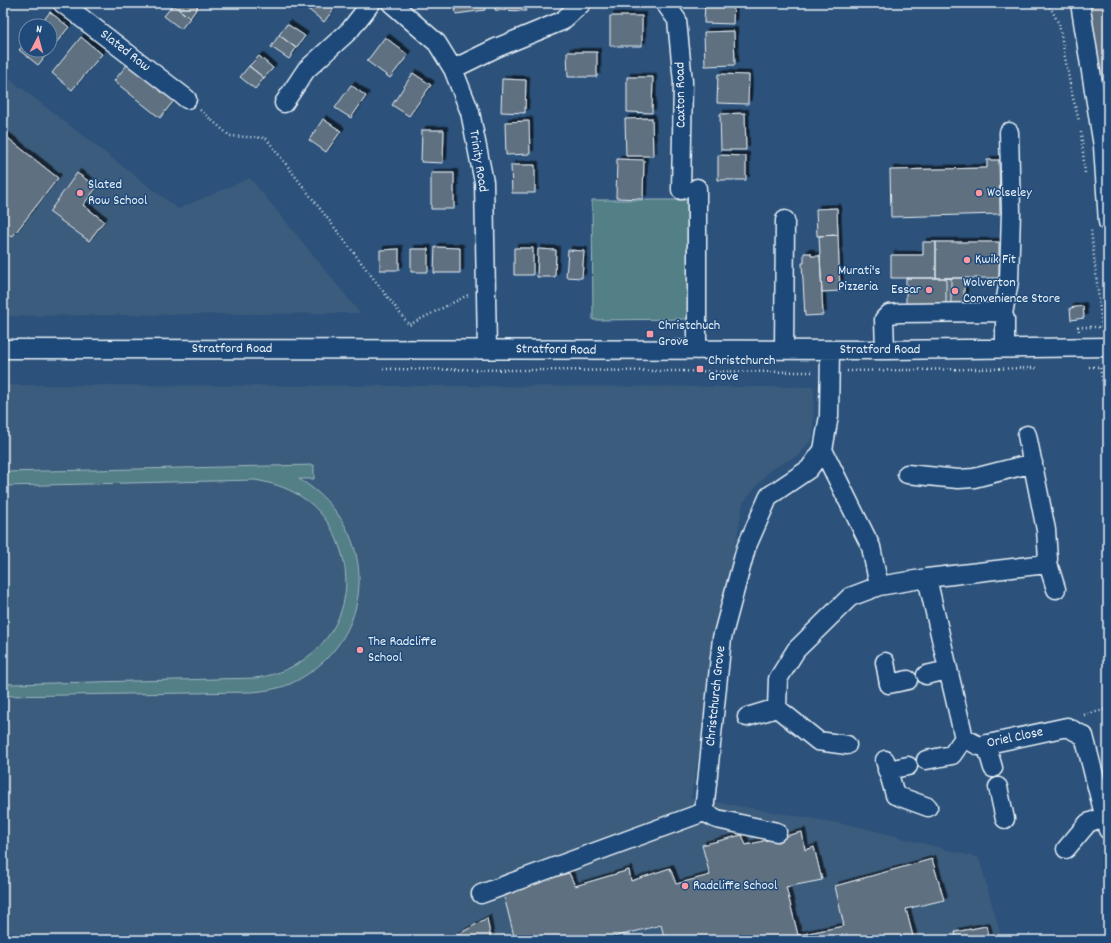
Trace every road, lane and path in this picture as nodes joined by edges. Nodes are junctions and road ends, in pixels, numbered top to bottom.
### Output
1 (62, 3) edge
2 (371, 3) edge
3 (391, 3) edge
4 (582, 3) edge
5 (665, 3) edge
6 (1048, 3) edge
7 (1080, 3) edge
8 (454, 68) junction
9 (187, 99) joint
10 (284, 103) dead end
11 (1009, 132) dead end
12 (1085, 176) dead end
13 (785, 220) dead end
14 (1108, 222) edge
15 (1091, 228) dead end
16 (485, 286) junction
17 (1003, 314) junction
18 (1080, 346) junction
19 (1108, 347) edge
20 (1005, 348) junction
21 (3, 349) edge
22 (487, 349) junction
23 (697, 350) junction
24 (784, 350) junction
25 (830, 350) junction
26 (885, 350) junction
27 (1108, 411) edge
28 (1027, 435) dead end
29 (823, 450) junction
30 (1033, 463) junction
31 (907, 474) dead end
32 (1046, 564) junction
33 (927, 578) junction
34 (880, 586) junction
35 (1056, 589) dead end
36 (884, 662) dead end
37 (948, 670) junction
38 (926, 675) dead end
39 (908, 680) dead end
40 (777, 708) junction
41 (747, 717) dead end
42 (964, 738) junction
43 (847, 744) dead end
44 (986, 744) junction
45 (926, 760) dead end
46 (908, 766) dead end
47 (993, 768) dead end
48 (998, 787) dead end
49 (928, 807) dead end
50 (704, 812) junction
51 (1005, 819) dead end
52 (1106, 823) edge
53 (777, 832) dead end
54 (1066, 849) dead end
55 (481, 894) dead end

1 - 9 street, Slated Row
2 - 10 street
3 - 8 street, Trinity Road
4 - 8 street
5 - 23 street, Caxton Road
6 - 12 path
7 - 14 street
8 - 16 street, Trinity Road
9 - 16 path
11 - 17 street
13 - 24 street
15 - 18 path
16 - 22 street, Trinity Road
17 - 20 street
17 - 26 street
18 - 19 street, Stratford Road
18 - 20 street, Stratford Road
18 - 27 path
20 - 26 street, Stratford Road
21 - 22 street, Stratford Road
22 - 23 street, Stratford Road
23 - 24 street, Stratford Road
24 - 25 street, Stratford Road
25 - 26 street, Stratford Road
25 - 29 street, Christchurch Grove
28 - 30 street
29 - 34 street
29 - 50 street, Christchurch Grove
30 - 31 street
30 - 32 street
32 - 33 street
32 - 35 street
33 - 34 street
33 - 37 street
34 - 40 street
36 - 39 street
37 - 38 street
37 - 42 street
40 - 41 street
40 - 43 street
42 - 44 street, Oriel Close
42 - 45 street
44 - 47 street
44 - 52 street, Oriel Close
46 - 49 street
48 - 51 street
50 - 53 street
50 - 55 street
52 - 54 street

